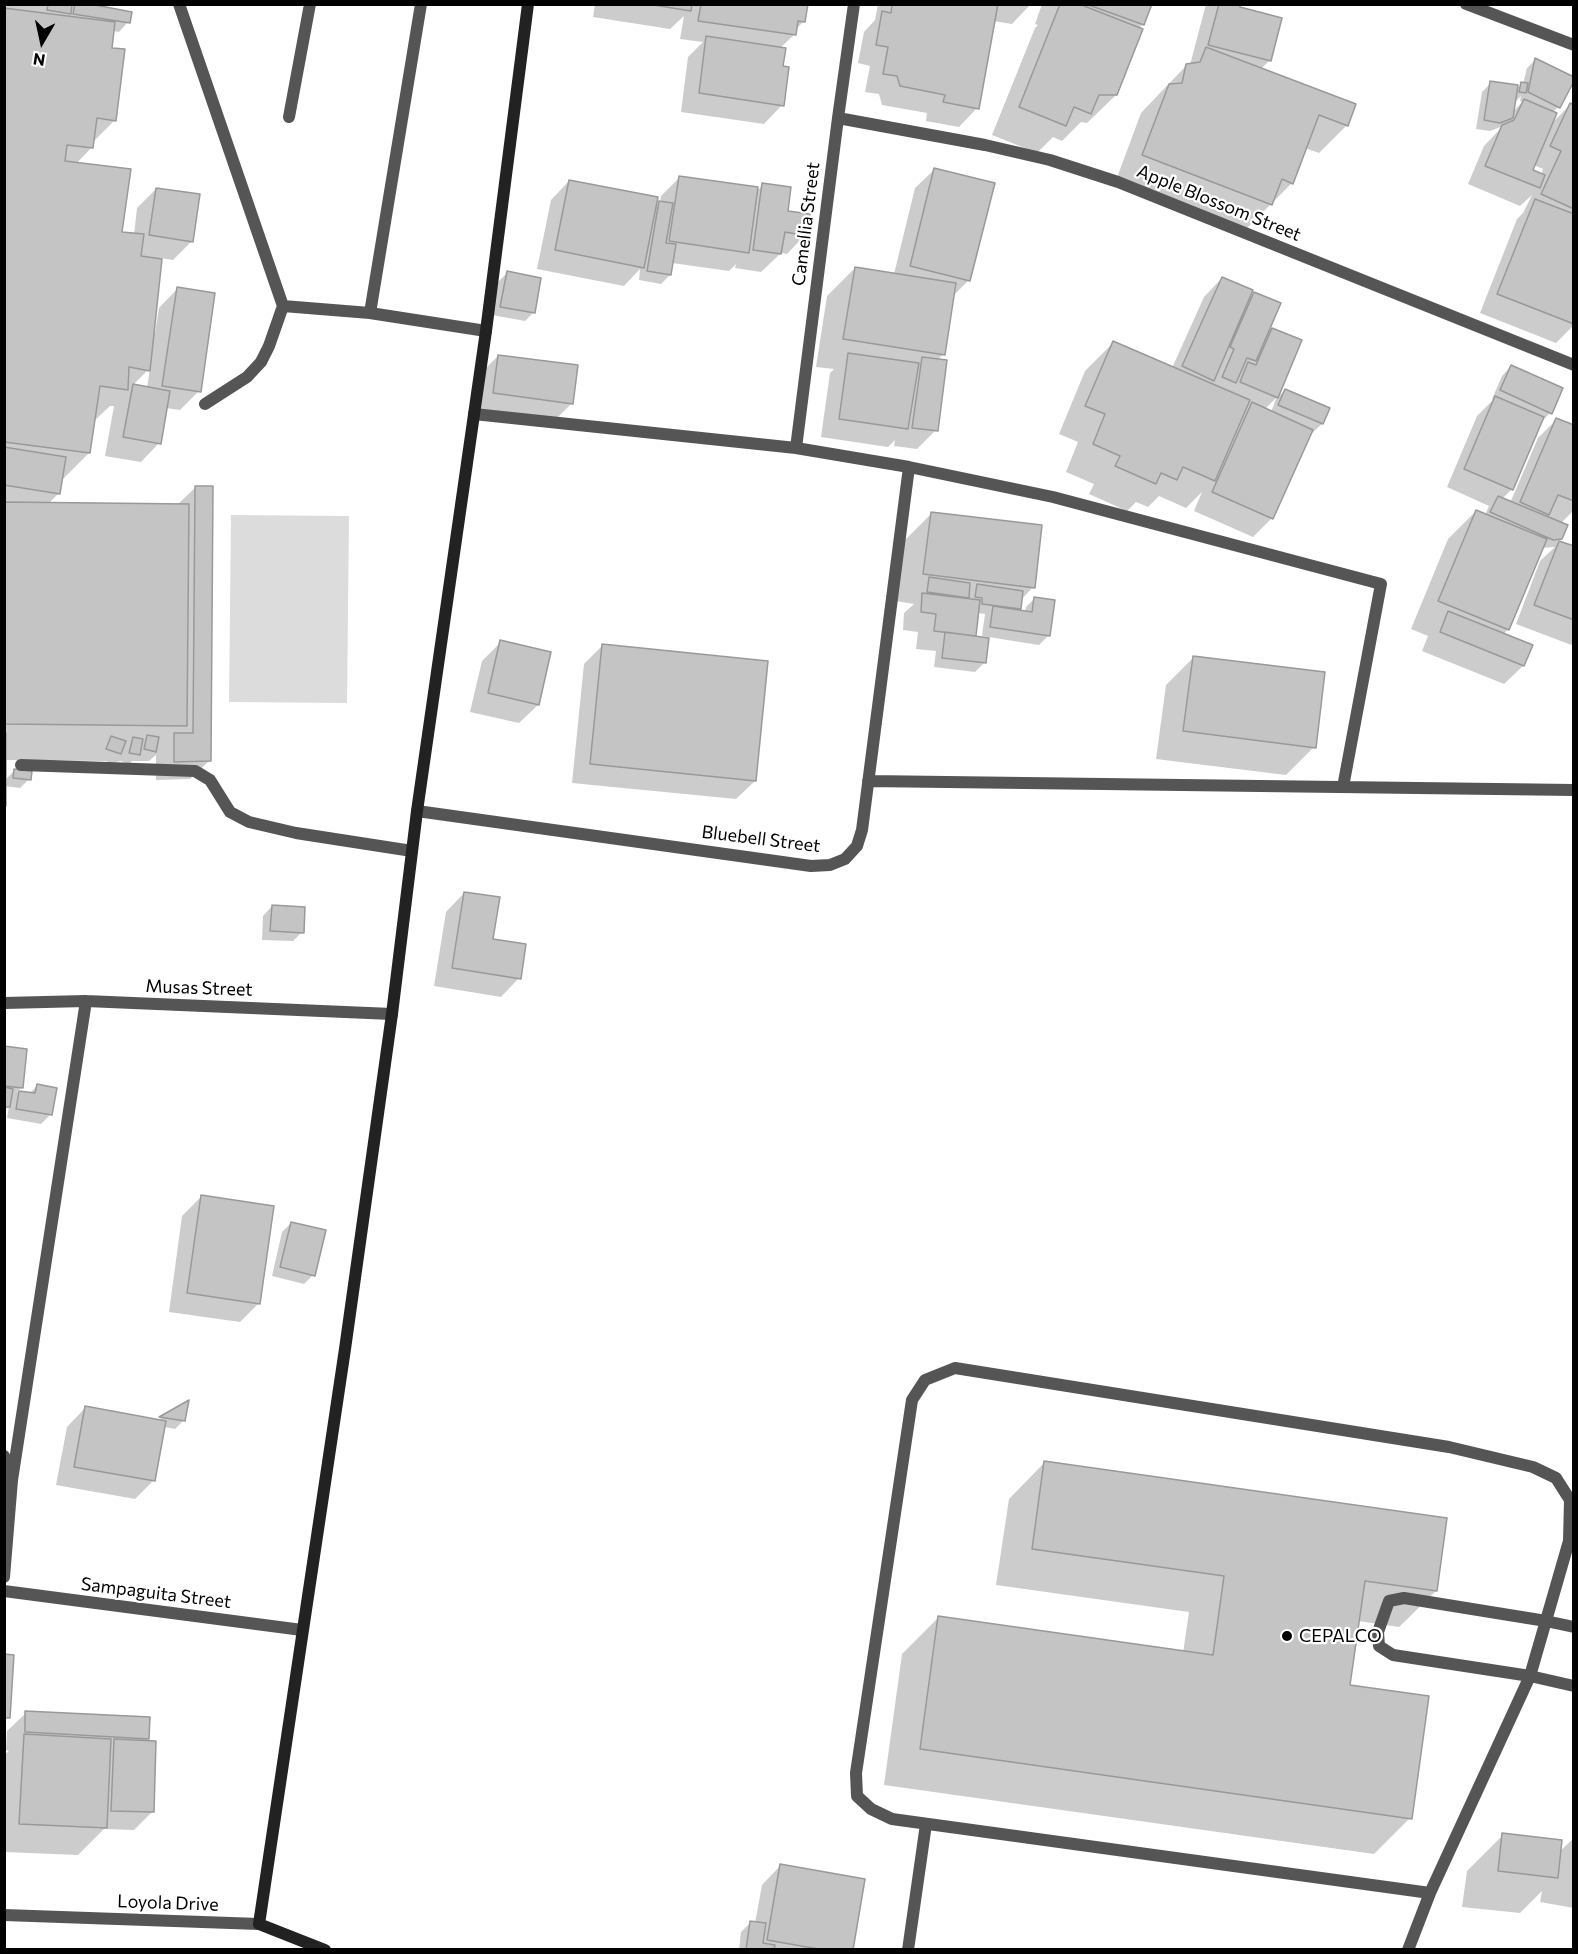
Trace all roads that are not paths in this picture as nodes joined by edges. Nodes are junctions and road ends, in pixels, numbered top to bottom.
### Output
1 (179, 4) edge
2 (310, 4) edge
3 (421, 4) edge
4 (528, 4) edge
5 (854, 4) edge
6 (1466, 4) edge
7 (1574, 45) edge
8 (289, 117) dead end
9 (838, 118) junction
10 (283, 306) junction
11 (370, 313) junction
12 (486, 331) junction
13 (1574, 365) edge
14 (205, 404) dead end
15 (474, 414) junction
16 (796, 448) junction
17 (909, 467) junction
18 (21, 765) dead end
19 (868, 781) junction
20 (1342, 788) junction
21 (1574, 790) edge
22 (417, 811) junction
23 (412, 851) junction
24 (86, 1001) junction
25 (4, 1003) edge
26 (392, 1014) junction
27 (4, 1456) edge
28 (12, 1480) junction
29 (4, 1577) edge
30 (4, 1591) edge
31 (1546, 1620) junction
32 (1574, 1627) edge
33 (302, 1630) junction
34 (1530, 1676) junction
35 (1574, 1686) edge
36 (926, 1824) junction
37 (1430, 1893) junction
38 (4, 1915) edge
39 (259, 1924) junction
40 (325, 1950) edge
41 (908, 1950) edge
42 (1408, 1950) edge

1 - 10 street
2 - 8 street
3 - 11 street
4 - 12 street
5 - 9 street, Camellia Street
6 - 7 street
9 - 13 street, Apple Blossom Street
9 - 16 street, Camellia Street
10 - 11 street
10 - 14 street
11 - 12 street
12 - 15 street
15 - 16 street
15 - 22 street
16 - 17 street
17 - 19 street, Bluebell Street
17 - 20 street
18 - 23 street
19 - 20 street
19 - 22 street, Bluebell Street
20 - 21 street
22 - 23 street
23 - 26 street
24 - 25 street, Musas Street
24 - 26 street, Musas Street
24 - 28 street
26 - 33 street
27 - 28 street
28 - 29 street
30 - 33 street, Sampaguita Street
31 - 32 street
31 - 34 street
31 - 34 street
31 - 36 street
33 - 39 street
34 - 35 street
34 - 37 street
36 - 37 street
36 - 41 street
37 - 42 street
38 - 39 street, Loyola Drive
39 - 40 street, Loyola Drive

